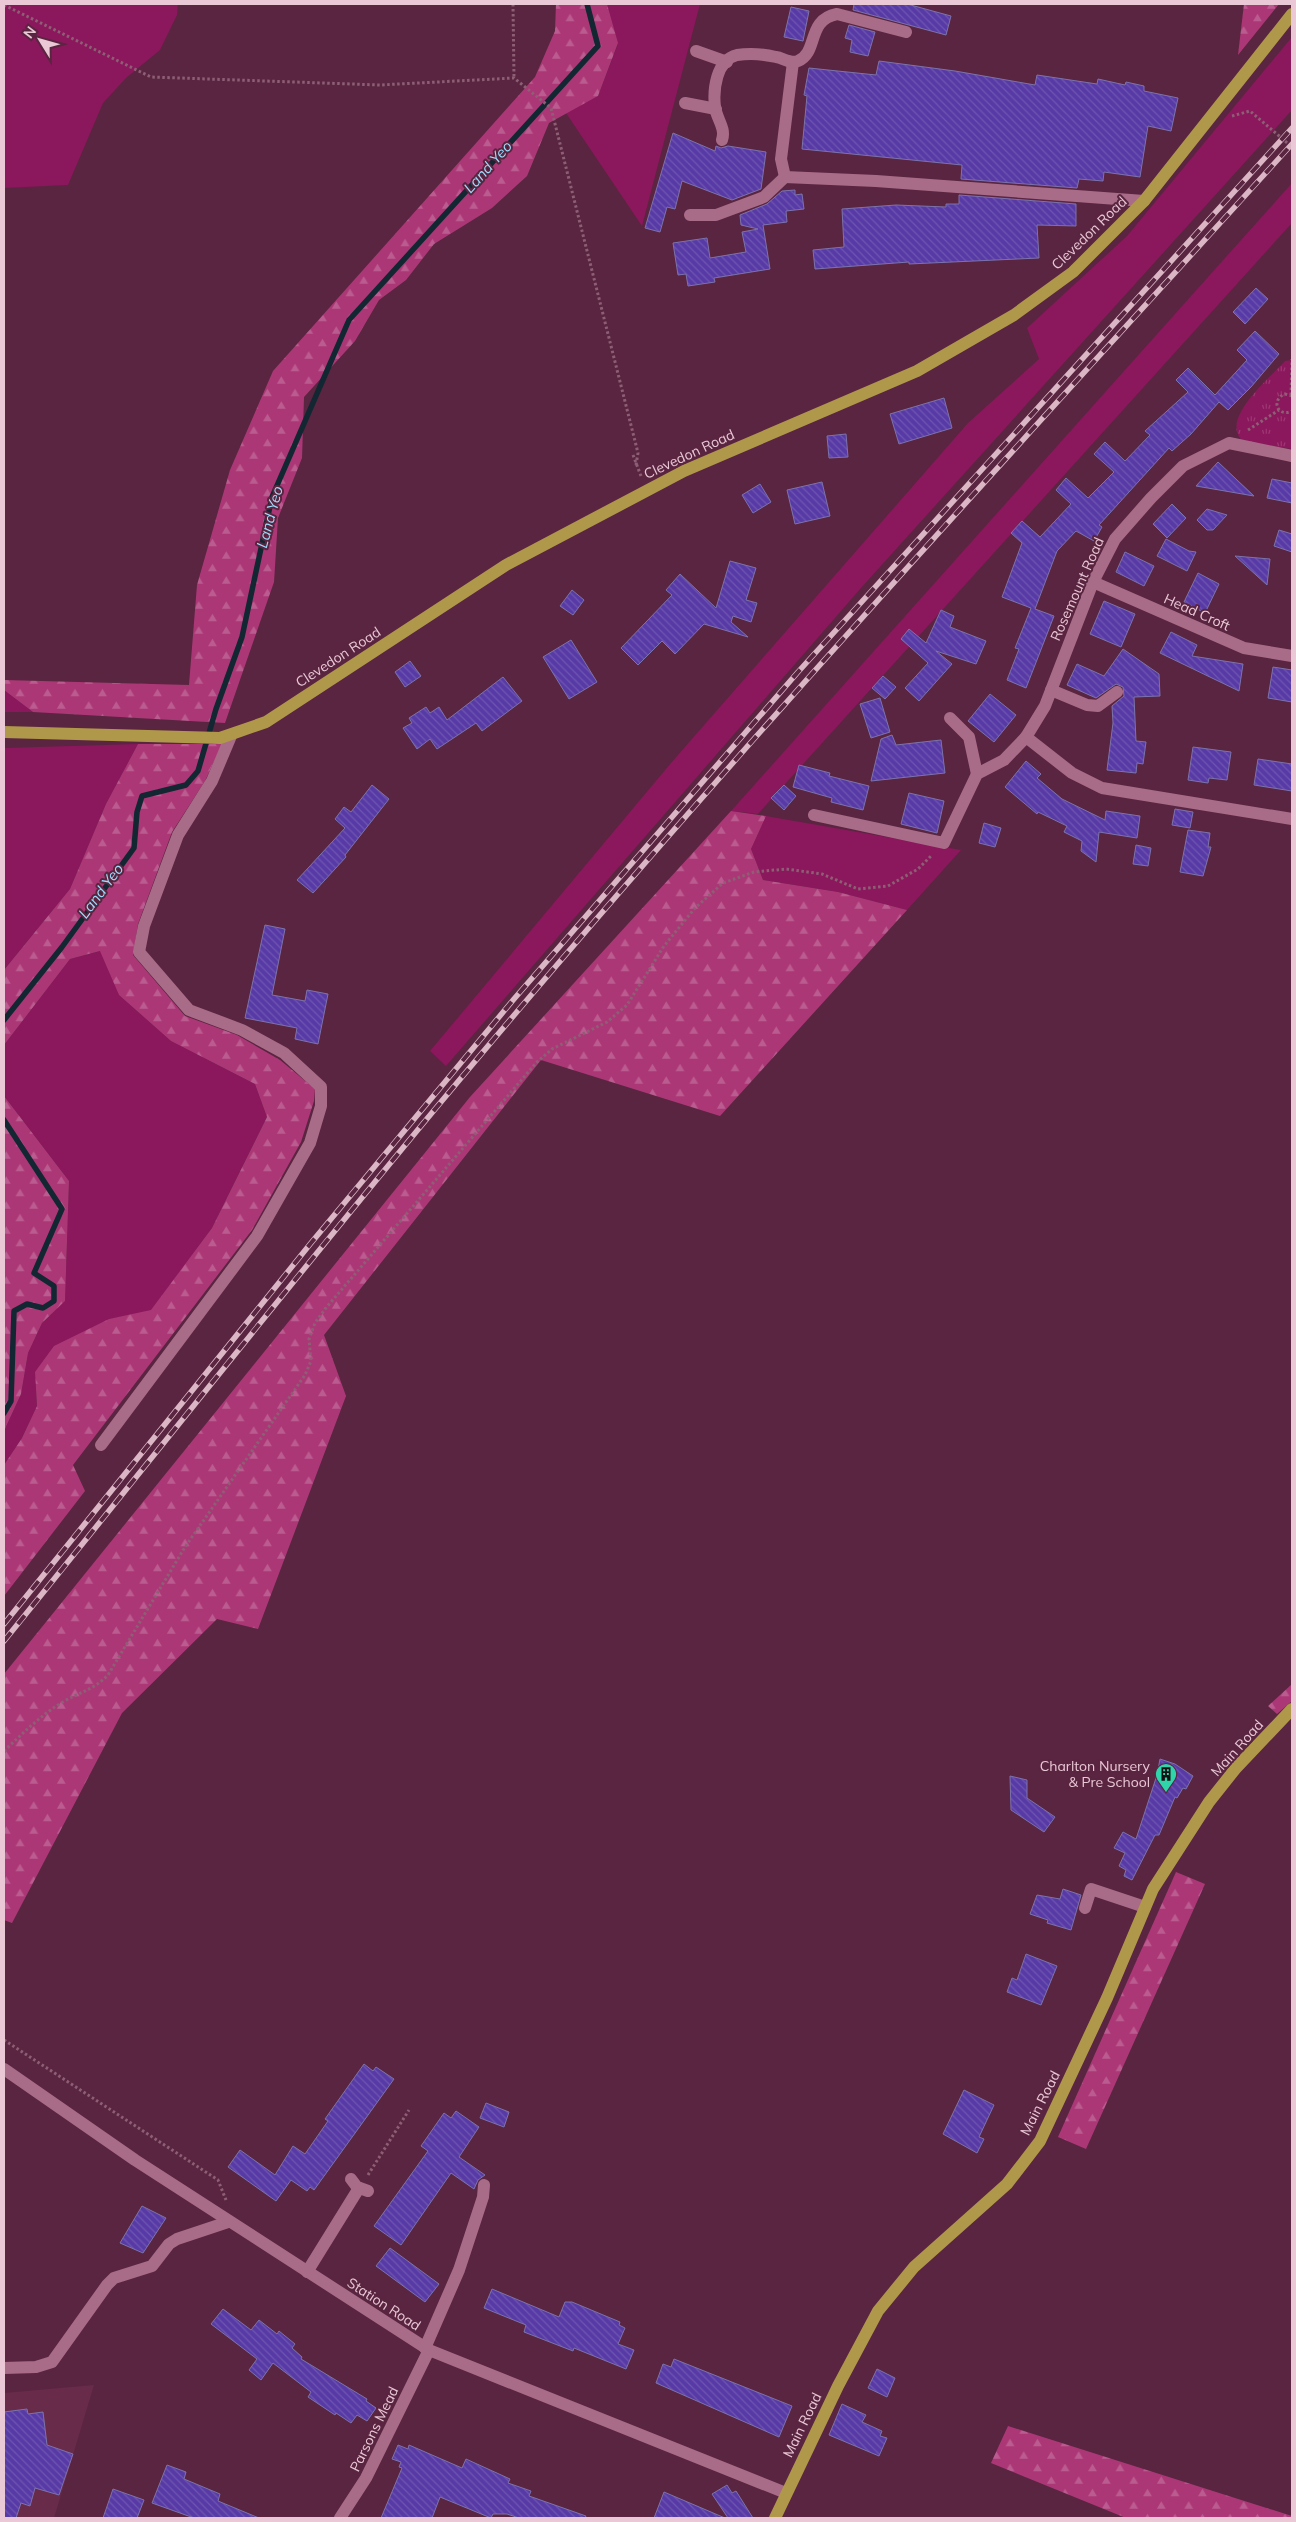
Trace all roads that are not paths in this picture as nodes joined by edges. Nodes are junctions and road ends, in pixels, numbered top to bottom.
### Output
1 (1292, 14) edge
2 (906, 32) dead end
3 (696, 51) dead end
4 (727, 62) junction
5 (792, 62) junction
6 (685, 102) dead end
7 (716, 109) junction
8 (722, 140) dead end
9 (785, 177) junction
10 (1144, 201) junction
11 (690, 215) dead end
12 (1292, 456) edge
13 (1094, 582) junction
14 (1292, 656) edge
15 (1051, 690) junction
16 (1117, 692) dead end
17 (950, 718) dead end
18 (4, 732) edge
19 (226, 737) junction
20 (1026, 737) junction
21 (977, 774) junction
22 (814, 815) dead end
23 (1292, 819) edge
24 (101, 1445) dead end
25 (1292, 1710) edge
26 (1145, 1907) junction
27 (1085, 1908) dead end
28 (4, 2069) edge
29 (484, 2185) dead end
30 (359, 2186) road end
31 (232, 2224) junction
32 (307, 2272) junction
33 (427, 2349) junction
34 (4, 2368) edge
35 (786, 2493) junction
36 (340, 2518) edge
37 (775, 2518) edge

1 - 10 main road, Clevedon Road
2 - 5 street
3 - 4 street
4 - 5 street
4 - 7 street
5 - 9 street
6 - 7 street
7 - 8 street
9 - 10 street
9 - 11 street
10 - 19 main road, Clevedon Road
12 - 13 street, Rosemount Road
13 - 14 street, Head Croft
13 - 15 street, Rosemount Road
15 - 16 street
15 - 20 street, Rosemount Road
17 - 21 street
18 - 19 main road, Clevedon Road
19 - 24 street
20 - 21 street, Rosemount Road
20 - 23 street
21 - 22 street
25 - 26 main road, Main Road
26 - 27 street
26 - 35 main road, Main Road
28 - 31 street, Station Road
29 - 33 street, Parsons Mead
30 - 32 street
31 - 32 street, Station Road
31 - 34 street
32 - 33 street, Station Road
33 - 35 street, Station Road
33 - 36 street, Parsons Mead
35 - 37 main road, Main Road

